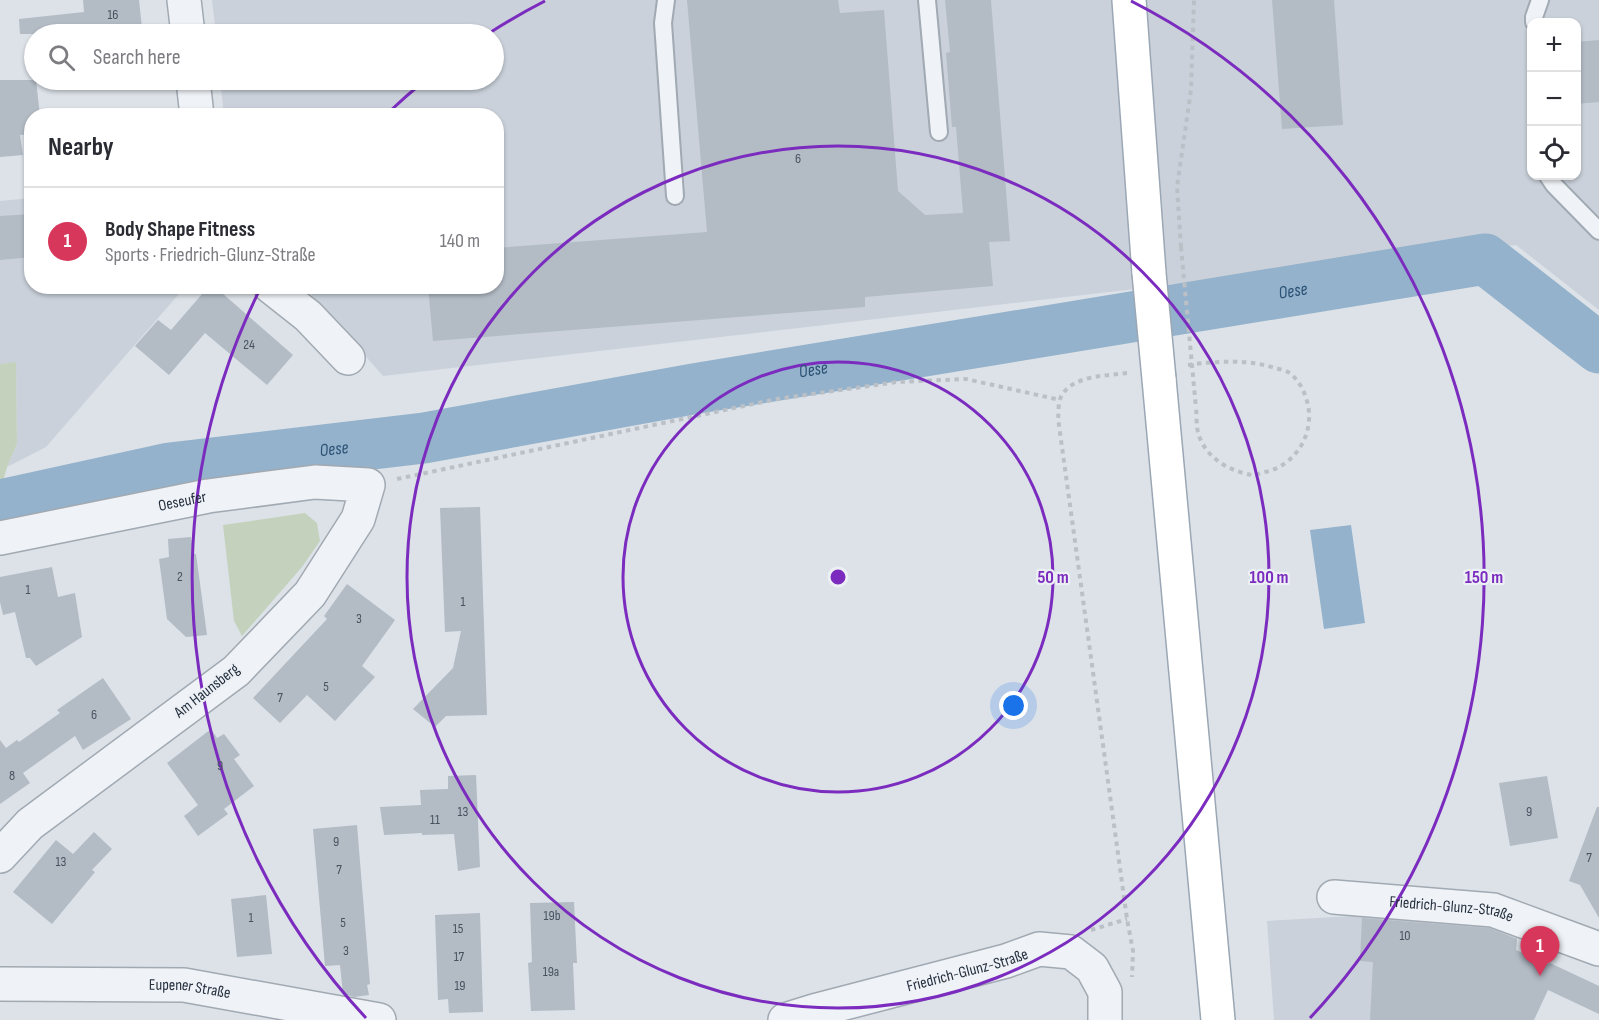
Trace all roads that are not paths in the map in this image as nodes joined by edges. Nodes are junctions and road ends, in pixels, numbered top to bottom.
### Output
1 (184, 0) edge
2 (666, 0) edge
3 (927, 0) edge
4 (1129, 0) edge
5 (1540, 0) edge
6 (1534, 18) edge
7 (187, 24) edge
8 (194, 90) edge
9 (196, 108) edge
10 (939, 132) dead end
11 (1551, 180) edge
12 (675, 196) dead end
13 (1599, 231) edge
14 (280, 294) edge
15 (348, 358) dead end
16 (368, 485) joint
17 (0, 538) edge
18 (0, 856) edge
19 (1334, 897) dead end
20 (1599, 950) edge
21 (0, 984) edge
22 (379, 1020) edge
23 (785, 1020) edge
24 (1105, 1020) edge
25 (1218, 1020) edge

1 - 7 street
2 - 12 lane
3 - 10 lane
4 - 25 main road, bridge
5 - 6 lane
8 - 9 street
11 - 13 lane
14 - 15 street
16 - 17 street, Oeseufer
16 - 18 street, Am Haunsberg
19 - 20 street, Friedrich-Glunz-Straße
21 - 22 street, Eupener Straße
23 - 24 street, Friedrich-Glunz-Straße

